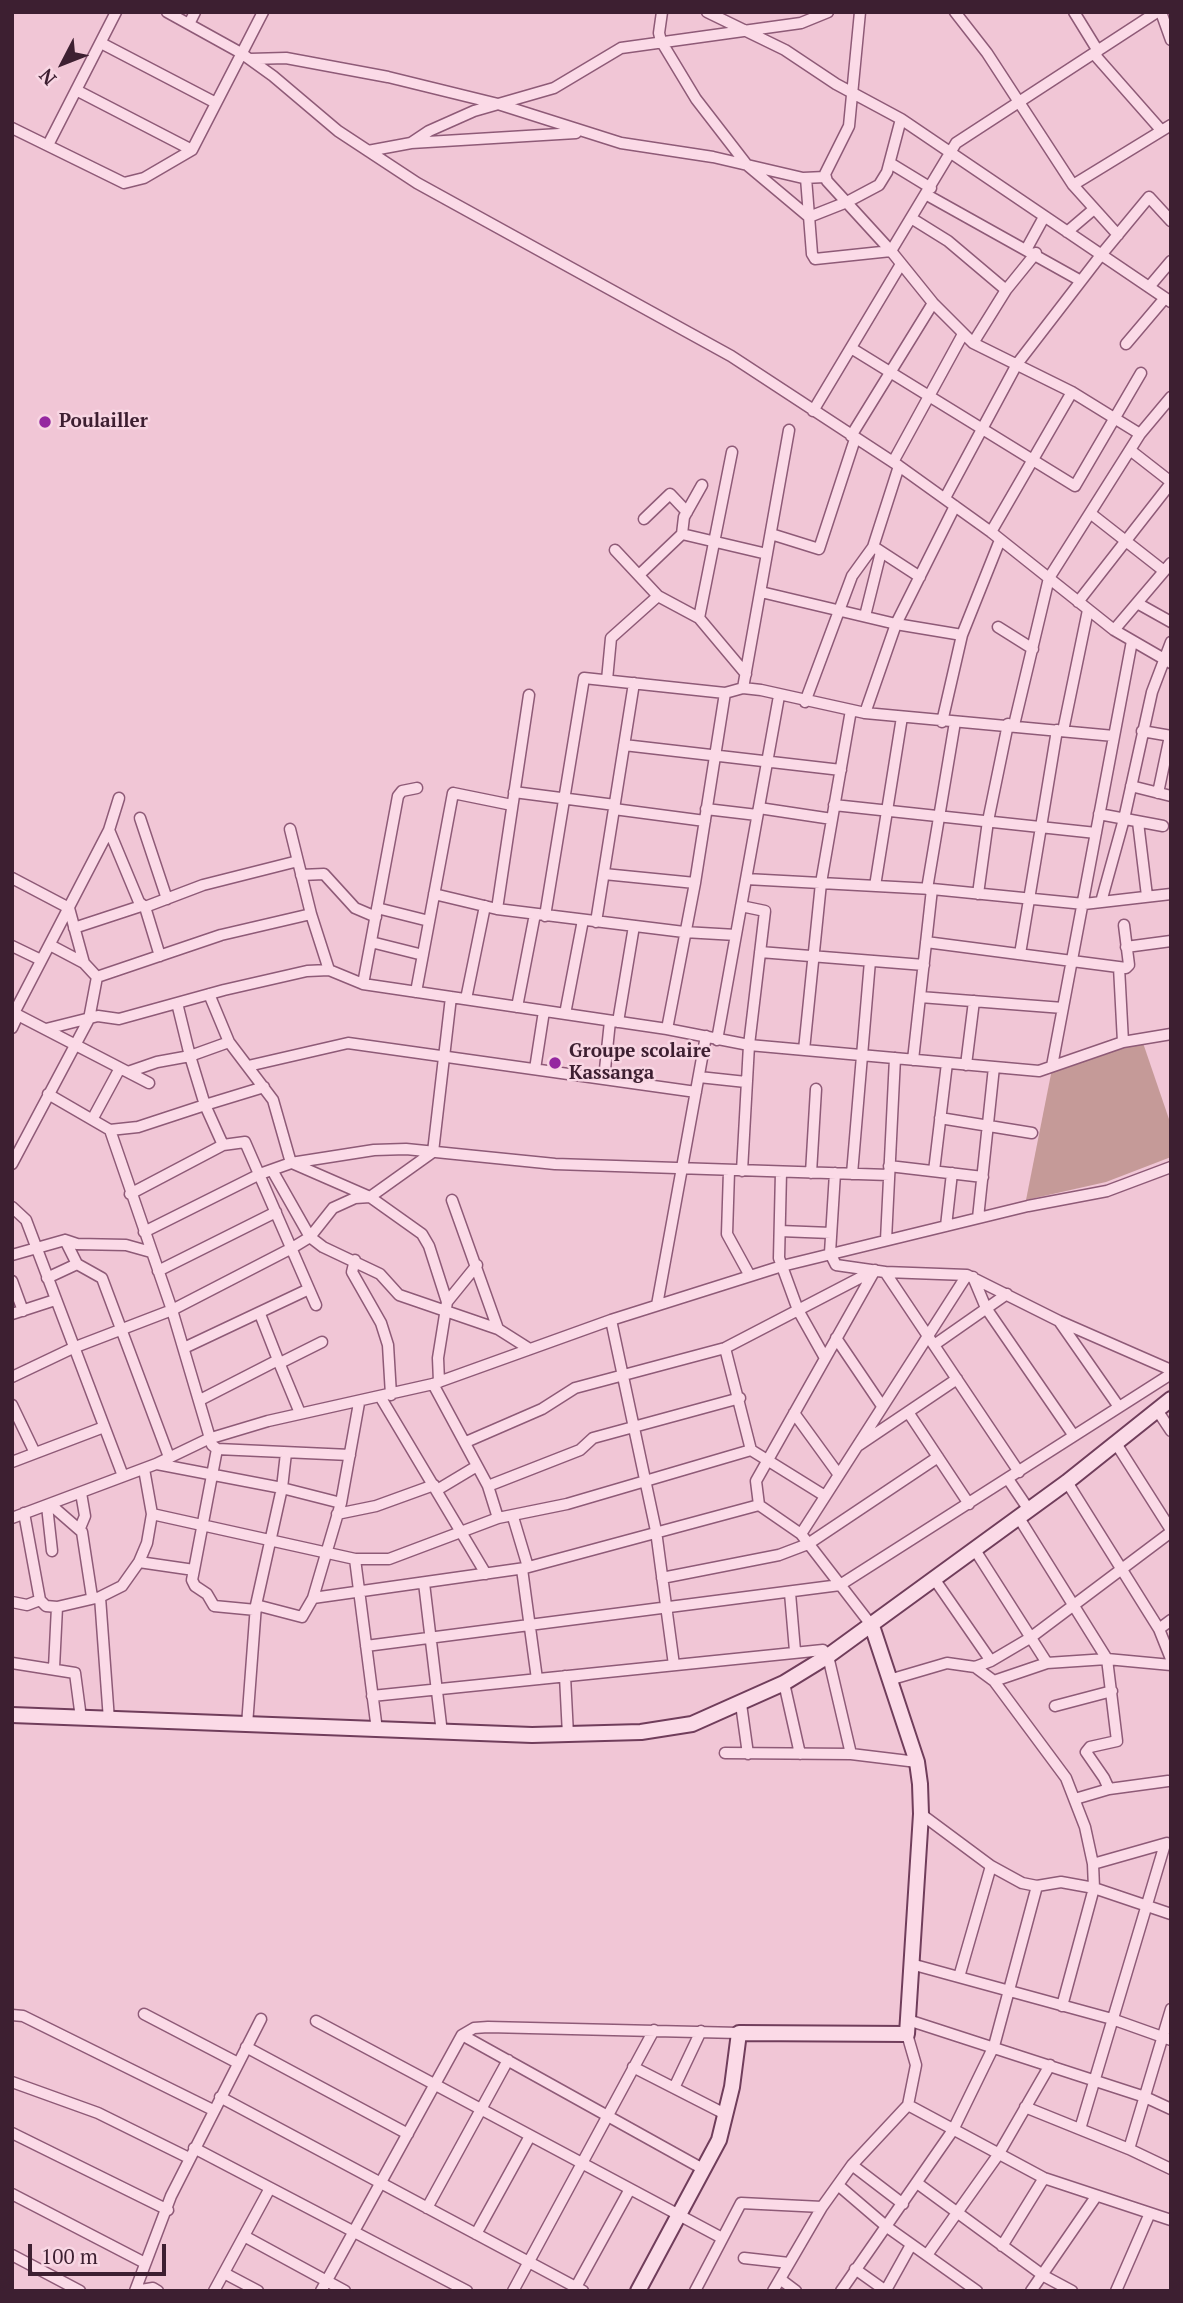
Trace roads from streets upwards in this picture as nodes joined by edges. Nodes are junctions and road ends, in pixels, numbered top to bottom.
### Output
1 (116, 12) edge
2 (167, 12) edge
3 (195, 12) edge
4 (263, 12) edge
5 (662, 12) edge
6 (707, 12) edge
7 (828, 12) edge
8 (860, 12) edge
9 (955, 12) edge
10 (1074, 12) edge
11 (1159, 12) edge
12 (189, 24) junction
13 (745, 30) junction
14 (1171, 40) edge
15 (101, 43) junction
16 (662, 43) junction
17 (1096, 53) junction
18 (245, 56) junction
19 (76, 90) junction
20 (851, 92) junction
21 (1020, 102) junction
22 (216, 103) junction
23 (498, 104) junction
24 (901, 119) junction
25 (1166, 127) edge
26 (12, 128) edge
27 (586, 133) junction
28 (411, 143) junction
29 (48, 145) junction
30 (191, 150) junction
31 (368, 151) junction
32 (950, 151) junction
33 (890, 163) junction
34 (747, 165) junction
35 (825, 177) junction
36 (806, 178) junction
37 (1073, 186) junction
38 (929, 191) junction
39 (848, 202) junction
40 (1094, 209) junction
41 (808, 217) junction
42 (1044, 217) junction
43 (911, 218) junction
44 (1171, 221) edge
45 (1067, 232) junction
46 (1118, 235) junction
47 (1031, 250) junction
48 (891, 251) junction
49 (1101, 255) junction
50 (1171, 261) edge
51 (901, 264) junction
52 (1081, 281) junction
53 (1149, 287) junction
54 (1006, 290) junction
55 (1168, 300) edge
56 (933, 303) junction
57 (963, 334) junction
58 (973, 343) junction
59 (1126, 344) dead end
60 (851, 348) junction
61 (1017, 364) junction
62 (890, 372) junction
63 (1141, 373) dead end
64 (1072, 392) junction
65 (929, 397) junction
66 (1171, 397) edge
67 (813, 411) junction
68 (1114, 418) junction
69 (789, 429) dead end
70 (982, 430) junction
71 (1140, 434) junction
72 (853, 437) junction
73 (1130, 450) junction
74 (732, 452) dead end
75 (1030, 460) junction
76 (896, 464) junction
77 (1171, 482) edge
78 (702, 485) dead end
79 (945, 498) junction
80 (955, 506) junction
81 (687, 512) junction
82 (1090, 513) junction
83 (644, 519) dead end
84 (991, 532) junction
85 (682, 534) junction
86 (771, 534) junction
87 (1000, 540) junction
88 (1125, 541) junction
89 (714, 542) junction
90 (877, 550) junction
91 (615, 551) dead end
92 (767, 554) junction
93 (1167, 567) edge
94 (639, 575) junction
95 (920, 577) junction
96 (1049, 579) junction
97 (761, 592) junction
98 (658, 596) junction
99 (1078, 602) junction
100 (1137, 603) junction
101 (1088, 610) junction
102 (839, 611) junction
103 (865, 616) junction
104 (699, 618) junction
105 (1171, 622) edge
106 (896, 624) junction
107 (998, 627) dead end
108 (1114, 630) junction
109 (962, 635) junction
110 (1132, 641) junction
111 (1171, 642) edge
112 (1033, 649) junction
113 (1167, 661) edge
114 (746, 674) junction
115 (607, 680) junction
116 (635, 683) junction
117 (743, 688) junction
118 (725, 693) junction
119 (528, 695) dead end
120 (779, 696) junction
121 (805, 702) junction
122 (851, 710) junction
123 (865, 713) junction
124 (902, 717) junction
125 (942, 722) junction
126 (955, 722) junction
127 (1011, 724) junction
128 (1060, 731) junction
129 (1142, 731) junction
130 (1114, 736) junction
131 (1171, 736) edge
132 (624, 745) junction
133 (715, 755) junction
134 (767, 761) junction
135 (841, 769) junction
136 (1131, 786) junction
137 (417, 788) dead end
138 (514, 792) junction
139 (1158, 793) junction
140 (1171, 796) edge
141 (119, 798) dead end
142 (565, 798) junction
143 (512, 805) junction
144 (834, 805) junction
145 (614, 807) junction
146 (706, 809) junction
147 (758, 811) junction
148 (887, 811) junction
149 (1099, 814) junction
150 (939, 816) junction
151 (140, 818) dead end
152 (832, 818) junction
153 (1124, 819) junction
154 (705, 821) junction
155 (988, 821) junction
156 (1138, 822) junction
157 (1163, 825) dead end
158 (1042, 827) junction
159 (290, 829) dead end
160 (109, 830) junction
161 (1096, 833) junction
162 (298, 861) junction
163 (604, 874) junction
164 (301, 875) junction
165 (12, 878) edge
166 (746, 879) junction
167 (695, 883) junction
168 (821, 883) junction
169 (875, 886) junction
170 (929, 889) junction
171 (434, 894) junction
172 (978, 894) junction
173 (1171, 894) edge
174 (1147, 896) junction
175 (167, 899) junction
176 (1030, 899) junction
177 (1101, 902) junction
178 (1084, 904) junction
179 (143, 906) junction
180 (485, 906) junction
181 (741, 906) junction
182 (69, 908) junction
183 (497, 909) junction
184 (376, 912) junction
185 (311, 914) junction
186 (540, 915) junction
187 (583, 920) junction
188 (429, 921) junction
189 (596, 922) junction
190 (1124, 925) dead end
191 (635, 926) junction
192 (75, 928) junction
193 (684, 932) junction
194 (736, 935) junction
195 (1171, 941) edge
196 (371, 942) junction
197 (926, 942) junction
198 (50, 945) junction
199 (12, 946) edge
200 (1126, 947) junction
201 (760, 952) junction
202 (1020, 954) junction
203 (423, 955) junction
204 (160, 956) junction
205 (813, 956) junction
206 (41, 960) junction
207 (870, 961) junction
208 (1072, 961) junction
209 (84, 962) junction
210 (924, 965) junction
211 (1119, 967) junction
212 (328, 970) junction
213 (97, 977) junction
214 (363, 984) junction
215 (416, 992) junction
216 (209, 994) junction
217 (451, 997) junction
218 (920, 997) junction
219 (466, 999) junction
220 (974, 1001) junction
221 (177, 1003) junction
222 (517, 1007) junction
223 (1063, 1008) junction
224 (544, 1011) junction
225 (15, 1013) edge
226 (565, 1014) junction
227 (89, 1019) junction
228 (614, 1021) junction
229 (12, 1028) edge
230 (667, 1029) junction
231 (46, 1030) junction
232 (1171, 1034) edge
233 (706, 1037) junction
234 (717, 1040) junction
235 (229, 1042) junction
236 (1123, 1042) junction
237 (75, 1044) junction
238 (749, 1045) junction
239 (804, 1050) junction
240 (862, 1055) junction
241 (190, 1056) junction
242 (444, 1056) junction
243 (895, 1058) junction
244 (914, 1060) junction
245 (947, 1063) junction
246 (966, 1065) junction
247 (248, 1066) junction
248 (1052, 1066) junction
249 (994, 1067) junction
250 (536, 1069) junction
251 (124, 1070) junction
252 (699, 1077) junction
253 (604, 1079) junction
254 (746, 1082) junction
255 (149, 1083) dead end
256 (264, 1087) junction
257 (816, 1089) dead end
258 (696, 1092) junction
259 (48, 1094) junction
260 (205, 1105) junction
261 (93, 1118) junction
262 (940, 1118) junction
263 (990, 1126) junction
264 (110, 1129) junction
265 (1032, 1133) dead end
266 (223, 1144) junction
267 (433, 1152) junction
268 (291, 1163) junction
269 (12, 1164) edge
270 (1171, 1167) edge
271 (682, 1169) junction
272 (272, 1170) junction
273 (889, 1170) junction
274 (729, 1171) junction
275 (742, 1171) junction
276 (934, 1171) junction
277 (781, 1172) junction
278 (811, 1173) junction
279 (835, 1173) junction
280 (952, 1173) junction
281 (260, 1174) junction
282 (852, 1174) junction
283 (983, 1177) junction
284 (130, 1194) junction
285 (370, 1197) junction
286 (452, 1200) dead end
287 (12, 1207) edge
288 (276, 1212) junction
289 (978, 1218) junction
290 (946, 1226) junction
291 (780, 1231) junction
292 (144, 1232) junction
293 (831, 1233) junction
294 (310, 1237) junction
295 (65, 1240) junction
296 (886, 1240) junction
297 (36, 1248) junction
298 (292, 1248) junction
299 (151, 1252) junction
300 (830, 1253) junction
301 (12, 1255) edge
302 (355, 1260) junction
303 (77, 1264) junction
304 (477, 1265) junction
305 (782, 1266) junction
306 (158, 1271) junction
307 (880, 1271) junction
308 (750, 1276) junction
309 (970, 1276) junction
310 (47, 1278) junction
311 (12, 1281) edge
312 (309, 1289) junction
313 (1007, 1294) junction
314 (55, 1300) junction
315 (316, 1305) dead end
316 (657, 1305) junction
317 (446, 1308) junction
318 (986, 1308) junction
319 (172, 1310) junction
320 (798, 1310) junction
321 (17, 1312) edge
322 (260, 1314) junction
323 (611, 1320) junction
324 (1059, 1321) junction
325 (122, 1328) junction
326 (498, 1329) junction
327 (836, 1338) junction
328 (931, 1340) junction
329 (322, 1342) dead end
330 (73, 1348) junction
331 (184, 1348) junction
332 (528, 1348) junction
333 (725, 1348) junction
334 (825, 1358) junction
335 (279, 1361) junction
336 (1171, 1372) edge
337 (624, 1375) junction
338 (12, 1377) edge
339 (957, 1379) junction
340 (436, 1383) junction
341 (386, 1397) junction
342 (740, 1398) junction
343 (1171, 1399) edge
344 (200, 1400) junction
345 (359, 1403) junction
346 (12, 1405) edge
347 (882, 1406) junction
348 (1119, 1407) junction
349 (1157, 1410) junction
350 (908, 1412) junction
351 (300, 1413) junction
352 (794, 1413) junction
353 (104, 1427) junction
354 (635, 1427) junction
355 (1171, 1431) edge
356 (1074, 1437) junction
357 (208, 1438) junction
358 (466, 1442) junction
359 (1117, 1445) junction
360 (856, 1447) junction
361 (217, 1449) junction
362 (751, 1450) junction
363 (35, 1453) junction
364 (286, 1453) junction
365 (350, 1455) junction
366 (169, 1457) junction
367 (938, 1457) junction
368 (767, 1461) junction
369 (12, 1462) edge
370 (156, 1464) junction
371 (477, 1466) junction
372 (144, 1469) junction
373 (1019, 1472) junction
374 (213, 1475) junction
375 (839, 1475) junction
376 (123, 1476) junction
377 (1008, 1479) junction
378 (646, 1480) junction
379 (1067, 1482) junction
380 (488, 1486) junction
381 (436, 1487) junction
382 (282, 1488) junction
383 (81, 1493) junction
384 (825, 1496) junction
385 (969, 1504) junction
386 (759, 1505) junction
387 (49, 1506) junction
388 (339, 1509) junction
389 (24, 1513) junction
390 (152, 1514) junction
391 (1024, 1514) junction
392 (513, 1517) junction
393 (12, 1518) edge
394 (498, 1518) junction
395 (205, 1526) junction
396 (80, 1528) junction
397 (461, 1530) junction
398 (656, 1531) junction
399 (1171, 1531) edge
400 (801, 1534) junction
401 (271, 1540) junction
402 (808, 1545) junction
403 (52, 1550) dead end
404 (975, 1550) junction
405 (327, 1553) junction
406 (355, 1559) junction
407 (139, 1562) junction
408 (525, 1568) junction
409 (1121, 1569) junction
410 (194, 1570) junction
411 (486, 1574) junction
412 (662, 1578) junction
413 (935, 1580) junction
414 (424, 1583) junction
415 (840, 1586) junction
416 (359, 1592) junction
417 (790, 1593) junction
418 (96, 1597) junction
419 (313, 1598) junction
420 (40, 1600) junction
421 (12, 1602) edge
422 (1075, 1604) junction
423 (57, 1607) junction
424 (256, 1607) junction
425 (666, 1608) junction
426 (1171, 1620) edge
427 (530, 1624) junction
428 (872, 1626) junction
429 (1158, 1629) junction
430 (431, 1637) junction
431 (1030, 1637) junction
432 (366, 1646) junction
433 (794, 1651) junction
434 (828, 1656) junction
435 (1107, 1659) junction
436 (1171, 1659) edge
437 (991, 1661) junction
438 (12, 1663) edge
439 (1047, 1663) junction
440 (674, 1665) junction
441 (1171, 1665) edge
442 (975, 1667) junction
443 (54, 1668) junction
444 (565, 1676) junction
445 (537, 1679) junction
446 (889, 1680) junction
447 (994, 1681) junction
448 (784, 1683) junction
449 (438, 1689) junction
450 (1112, 1691) junction
451 (372, 1696) junction
452 (741, 1704) junction
453 (1055, 1706) dead end
454 (12, 1715) edge
455 (81, 1718) junction
456 (109, 1720) junction
457 (247, 1725) junction
458 (377, 1730) junction
459 (442, 1733) junction
460 (568, 1735) junction
461 (725, 1753) dead end
462 (748, 1754) junction
463 (800, 1754) junction
464 (851, 1754) junction
465 (917, 1762) junction
466 (1168, 1781) dead end
467 (1109, 1789) junction
468 (1075, 1799) junction
469 (921, 1814) junction
470 (1168, 1843) edge
471 (1093, 1864) junction
472 (991, 1866) junction
473 (1037, 1886) junction
474 (1094, 1888) junction
475 (1146, 1907) junction
476 (1171, 1914) edge
477 (911, 1964) junction
478 (959, 1977) junction
479 (1008, 1990) junction
480 (1062, 2006) junction
481 (1171, 2009) edge
482 (144, 2014) dead end
483 (12, 2015) edge
484 (261, 2019) dead end
485 (1112, 2019) junction
486 (316, 2021) dead end
487 (908, 2027) junction
488 (654, 2030) junction
489 (701, 2031) junction
490 (739, 2032) junction
491 (462, 2035) junction
492 (1167, 2039) edge
493 (994, 2046) junction
494 (246, 2048) junction
495 (508, 2060) junction
496 (238, 2063) junction
497 (1050, 2065) junction
498 (633, 2067) junction
499 (1096, 2080) junction
500 (12, 2082) edge
501 (435, 2085) junction
502 (674, 2088) junction
503 (1145, 2096) junction
504 (220, 2097) junction
505 (908, 2105) junction
506 (1025, 2108) junction
507 (481, 2109) junction
508 (1171, 2109) edge
509 (214, 2110) junction
510 (725, 2114) junction
511 (607, 2116) junction
512 (1080, 2129) junction
513 (953, 2130) junction
514 (408, 2134) junction
515 (530, 2136) junction
516 (15, 2137) edge
517 (1129, 2148) junction
518 (192, 2153) junction
519 (998, 2155) junction
520 (582, 2163) junction
521 (852, 2165) junction
522 (1170, 2167) edge
523 (703, 2169) junction
524 (1044, 2178) junction
525 (381, 2183) junction
526 (917, 2183) junction
527 (838, 2185) junction
528 (270, 2188) junction
529 (630, 2189) junction
530 (12, 2194) edge
531 (1095, 2197) junction
532 (903, 2204) junction
533 (822, 2207) junction
534 (428, 2208) junction
535 (168, 2210) junction
536 (958, 2213) junction
537 (1150, 2213) junction
538 (678, 2215) junction
539 (1171, 2220) edge
540 (887, 2227) junction
541 (354, 2232) junction
542 (476, 2234) junction
543 (244, 2236) junction
544 (722, 2238) junction
545 (911, 2245) junction
546 (1002, 2246) junction
547 (12, 2255) edge
548 (927, 2255) junction
549 (744, 2258) dead end
550 (528, 2262) junction
551 (145, 2263) junction
552 (789, 2263) junction
553 (855, 2269) junction
554 (224, 2273) junction
555 (1044, 2276) junction
556 (780, 2279) junction
557 (324, 2286) edge
558 (580, 2289) edge
559 (886, 2290) edge
560 (80, 2291) edge
561 (135, 2291) edge
562 (158, 2291) edge
563 (214, 2291) edge
564 (258, 2291) edge
565 (345, 2291) edge
566 (467, 2291) edge
567 (513, 2291) edge
568 (638, 2291) edge
569 (695, 2291) edge
570 (773, 2291) edge
571 (796, 2291) edge
572 (841, 2291) edge
573 (977, 2291) edge
574 (1031, 2291) edge
575 (1072, 2291) edge
576 (1116, 2291) edge

1 - 15 street
2 - 12 street
3 - 12 street
4 - 18 street
5 - 16 street
6 - 13 street
7 - 13 street
8 - 20 street
9 - 21 street
10 - 17 street
11 - 14 street
11 - 17 street
12 - 18 street
13 - 16 street
13 - 20 street
15 - 19 street
15 - 22 street
16 - 23 street
16 - 34 street
17 - 21 street
17 - 25 street
18 - 22 street
18 - 23 street
18 - 31 street
19 - 29 street
19 - 30 street
20 - 24 street
20 - 35 street
21 - 32 street
21 - 37 street
22 - 30 street
23 - 27 street
23 - 28 street
24 - 32 street
24 - 33 street
25 - 37 street
26 - 29 street
27 - 28 street
27 - 34 street
28 - 31 street
29 - 30 street
31 - 67 street
32 - 38 street
32 - 42 street
33 - 38 street
33 - 39 street
34 - 36 street
34 - 41 street
35 - 36 street
35 - 39 street
36 - 41 street
37 - 40 street
38 - 43 street
38 - 47 street
39 - 41 street
39 - 48 street
40 - 45 street
40 - 46 street
41 - 48 street
42 - 45 street
42 - 47 street
43 - 48 street
43 - 54 street
44 - 46 street
45 - 49 street
46 - 49 street
47 - 52 street
47 - 54 street
48 - 51 street
49 - 52 street
49 - 53 street
50 - 53 street
51 - 56 street
51 - 60 street
52 - 61 street
53 - 55 street
54 - 58 street
55 - 59 street
56 - 57 street
56 - 62 street
57 - 58 street
57 - 65 street
58 - 61 street
60 - 62 street
60 - 67 street
61 - 64 street
61 - 70 street
62 - 65 street
62 - 72 street
63 - 68 street
64 - 68 street
64 - 75 street
65 - 70 street
65 - 76 street
66 - 71 street
67 - 72 street
68 - 71 street
68 - 75 street
69 - 86 street
70 - 75 street
70 - 79 street
71 - 73 street
72 - 76 street
72 - 86 street
73 - 77 street
73 - 82 street
74 - 89 street
75 - 84 street
76 - 79 street
76 - 90 street
77 - 88 street
78 - 81 street
79 - 80 street
80 - 84 street
80 - 95 street
81 - 83 street
81 - 85 street
82 - 88 street
82 - 96 street
84 - 87 street
85 - 89 street
85 - 94 street
86 - 92 street
87 - 96 street
87 - 109 street
88 - 93 street
88 - 99 street
89 - 92 street
89 - 104 street
90 - 95 street
90 - 102 street
90 - 103 street
91 - 94 street
92 - 97 street
93 - 100 street
94 - 98 street
95 - 106 street
96 - 99 street
96 - 112 street
97 - 102 street
97 - 114 street
98 - 104 street
98 - 115 street
99 - 101 street
100 - 105 street
100 - 108 street
101 - 108 street
101 - 128 street
102 - 103 street
102 - 121 street
103 - 106 street
104 - 114 street
106 - 109 street
106 - 123 street
107 - 112 street
108 - 110 street
109 - 125 street
110 - 113 street
110 - 130 street
111 - 113 street
112 - 127 street
113 - 129 street
114 - 117 street
115 - 116 street
115 - 142 street
116 - 118 street
116 - 132 street
117 - 118 street
117 - 120 street
118 - 133 street
119 - 138 street
120 - 121 street
120 - 134 street
121 - 122 street
122 - 123 street
122 - 135 street
123 - 124 street
124 - 125 street
124 - 148 street
125 - 126 street
126 - 127 street
126 - 150 street
127 - 128 street
127 - 155 street
128 - 130 street
128 - 158 street
129 - 131 street
129 - 136 street
130 - 149 street
131 - 139 street
132 - 133 street
132 - 145 street
133 - 134 street
133 - 146 street
134 - 135 street
134 - 147 street
135 - 144 street
136 - 139 street
136 - 153 street
137 - 184 street
138 - 142 street
138 - 143 street
139 - 140 street
141 - 160 street
142 - 145 street
142 - 186 street
143 - 171 street
143 - 183 street
144 - 148 street
144 - 152 street
145 - 154 street
145 - 163 street
146 - 147 street
146 - 154 street
147 - 152 street
147 - 166 street
148 - 150 street
148 - 169 street
149 - 153 street
149 - 161 street
150 - 155 street
150 - 170 street
151 - 175 street
152 - 168 street
153 - 156 street
153 - 177 street
154 - 167 street
155 - 158 street
155 - 172 street
156 - 157 street
156 - 174 street
158 - 161 street
158 - 176 street
159 - 162 street
160 - 179 street
160 - 182 street
161 - 178 street
162 - 164 street
162 - 175 street
163 - 167 street
163 - 189 street
164 - 184 street
164 - 185 street
165 - 182 street
166 - 168 street
166 - 181 street
167 - 193 street
168 - 169 street
168 - 205 street
169 - 170 street
170 - 172 street
170 - 197 street
171 - 180 street
171 - 188 street
172 - 176 street
173 - 174 street
174 - 177 street
175 - 179 street
176 - 178 street
176 - 202 street
177 - 178 street
178 - 208 street
179 - 192 street
179 - 204 street
180 - 183 street
180 - 219 street
181 - 194 street
181 - 201 street
182 - 192 street
182 - 198 street
183 - 186 street
184 - 188 street
184 - 196 street
185 - 204 street
185 - 212 street
186 - 187 street
186 - 222 street
187 - 189 street
187 - 226 street
188 - 203 street
189 - 191 street
190 - 200 street
191 - 193 street
191 - 228 street
192 - 209 street
193 - 194 street
193 - 230 street
194 - 234 street
195 - 200 street
196 - 203 street
196 - 214 street
197 - 202 street
197 - 210 street
198 - 206 street
198 - 209 street
199 - 206 street
200 - 211 street
201 - 205 street
201 - 238 street
202 - 208 street
203 - 215 street
204 - 213 street
205 - 207 street
205 - 239 street
206 - 225 street
207 - 210 street
207 - 240 street
208 - 211 street
208 - 223 street
209 - 213 street
210 - 218 street
211 - 236 street
212 - 214 street
212 - 216 street
213 - 227 street
214 - 215 street
215 - 217 street
216 - 221 street
216 - 235 street
217 - 219 street
217 - 242 street
218 - 220 street
218 - 244 street
219 - 222 street
220 - 223 street
220 - 246 street
221 - 227 street
221 - 241 street
222 - 224 street
223 - 248 street
224 - 226 street
224 - 250 street
225 - 229 street
225 - 231 street
226 - 228 street
227 - 231 street
227 - 237 street
228 - 230 street
228 - 253 street
230 - 233 street
231 - 237 street
232 - 236 street
233 - 234 street
233 - 252 street
234 - 238 street
235 - 241 street
235 - 247 street
236 - 248 street
237 - 251 street
237 - 259 street
238 - 239 street
238 - 254 street
239 - 240 street
240 - 243 street
240 - 282 street
241 - 251 street
241 - 260 street
242 - 247 street
242 - 250 street
242 - 267 street
243 - 244 street
243 - 273 street
244 - 245 street
245 - 246 street
245 - 262 street
246 - 249 street
247 - 256 street
248 - 249 street
249 - 263 street
250 - 253 street
251 - 255 street
251 - 261 street
252 - 254 street
252 - 258 street
253 - 258 street
254 - 275 street
256 - 260 street
256 - 268 street
257 - 278 street
258 - 271 street
259 - 261 street
259 - 269 street
260 - 264 street
260 - 266 street
261 - 264 street
262 - 263 street
262 - 276 street
263 - 265 street
263 - 283 street
264 - 284 street
266 - 281 street
266 - 284 street
267 - 268 street
267 - 271 street
267 - 285 street
268 - 272 street
268 - 285 street
270 - 289 street
271 - 274 street
271 - 316 street
272 - 281 street
272 - 294 street
273 - 276 street
273 - 282 street
273 - 296 street
274 - 275 street
274 - 308 street
275 - 277 street
276 - 280 street
277 - 278 street
277 - 291 street
278 - 279 street
279 - 282 street
279 - 293 street
280 - 283 street
280 - 290 street
281 - 288 street
281 - 292 street
283 - 289 street
284 - 292 street
285 - 294 street
285 - 317 street
286 - 304 street
287 - 297 street
288 - 298 street
288 - 306 street
289 - 290 street
290 - 296 street
291 - 293 street
291 - 305 street
292 - 299 street
293 - 300 street
294 - 298 street
294 - 302 street
295 - 297 street
295 - 299 street
295 - 303 street
296 - 300 street
297 - 301 street
297 - 310 street
298 - 312 street
298 - 319 street
299 - 306 street
300 - 305 street
300 - 307 street
302 - 317 street
302 - 341 street
303 - 310 street
303 - 325 street
304 - 317 street
304 - 326 street
305 - 308 street
305 - 320 street
306 - 319 street
307 - 309 street
307 - 320 street
307 - 327 street
307 - 328 street
308 - 316 street
309 - 313 street
309 - 318 street
309 - 328 street
310 - 314 street
311 - 321 street
312 - 315 street
312 - 322 street
313 - 318 street
313 - 324 street
314 - 321 street
314 - 330 street
316 - 323 street
317 - 326 street
317 - 340 street
318 - 328 street
318 - 356 street
319 - 325 street
319 - 331 street
320 - 333 street
320 - 334 street
322 - 331 street
322 - 335 street
323 - 332 street
323 - 337 street
324 - 336 street
324 - 348 street
325 - 330 street
325 - 366 street
326 - 332 street
327 - 334 street
327 - 347 street
328 - 339 street
328 - 347 street
329 - 335 street
330 - 338 street
330 - 353 street
331 - 344 street
332 - 340 street
333 - 337 street
333 - 342 street
334 - 352 street
335 - 344 street
335 - 351 street
336 - 348 street
337 - 354 street
337 - 358 street
339 - 350 street
339 - 373 street
340 - 341 street
340 - 358 street
341 - 345 street
341 - 381 street
342 - 354 street
342 - 362 street
343 - 349 street
344 - 357 street
345 - 351 street
345 - 365 street
346 - 363 street
347 - 360 street
348 - 356 street
349 - 355 street
349 - 359 street
350 - 360 street
350 - 367 street
351 - 357 street
352 - 368 street
352 - 375 street
353 - 363 street
353 - 376 street
354 - 378 street
354 - 380 street
356 - 373 street
357 - 361 street
357 - 366 street
358 - 371 street
359 - 379 street
359 - 399 street
360 - 375 street
361 - 364 street
361 - 374 street
362 - 368 street
362 - 378 street
363 - 369 street
364 - 365 street
364 - 382 street
365 - 388 street
366 - 370 street
367 - 385 street
367 - 402 street
368 - 384 street
368 - 386 street
370 - 372 street
370 - 374 street
371 - 380 street
371 - 381 street
372 - 376 street
372 - 390 street
373 - 377 street
374 - 382 street
374 - 395 street
375 - 384 street
376 - 383 street
377 - 385 street
377 - 391 street
378 - 392 street
378 - 398 street
379 - 391 street
379 - 409 street
380 - 394 street
381 - 388 street
381 - 397 street
382 - 388 street
382 - 401 street
383 - 387 street
383 - 396 street
384 - 400 street
385 - 415 street
386 - 398 street
386 - 400 street
387 - 389 street
387 - 396 street
387 - 403 street
388 - 405 street
389 - 393 street
389 - 420 street
390 - 395 street
390 - 407 street
391 - 404 street
391 - 422 street
392 - 394 street
392 - 408 street
394 - 397 street
395 - 401 street
395 - 410 street
396 - 418 street
397 - 406 street
397 - 411 street
398 - 408 street
398 - 412 street
399 - 409 street
400 - 402 street
401 - 405 street
401 - 424 street
402 - 412 street
402 - 415 street
404 - 413 street
404 - 431 street
405 - 406 street
405 - 419 street
406 - 416 street
407 - 410 street
407 - 418 street
408 - 411 street
408 - 427 street
409 - 422 street
409 - 429 street
410 - 424 street
411 - 414 street
412 - 425 street
413 - 428 street
413 - 437 street
414 - 416 street
414 - 430 street
415 - 417 street
415 - 428 street
416 - 419 street
416 - 432 street
417 - 425 street
417 - 433 street
418 - 423 street
418 - 456 street
419 - 424 street
420 - 421 street
420 - 423 street
422 - 431 street
422 - 435 street
423 - 443 street
424 - 457 street
425 - 427 street
425 - 440 street
426 - 429 street
427 - 430 street
427 - 445 street
428 - 434 street
428 - 446 street
429 - 436 street
430 - 432 street
430 - 449 street
431 - 437 street
431 - 439 street
432 - 451 street
433 - 434 street
433 - 440 street
434 - 448 street
434 - 464 street
435 - 439 street
435 - 441 street
435 - 450 street
437 - 442 street
438 - 443 street
439 - 447 street
440 - 444 street
442 - 446 street
442 - 447 street
443 - 455 street
444 - 445 street
444 - 460 street
445 - 449 street
446 - 465 street
447 - 468 street
448 - 452 street
448 - 463 street
449 - 451 street
449 - 459 street
450 - 453 street
450 - 467 street
451 - 458 street
452 - 460 street
452 - 462 street
454 - 455 street
455 - 456 street
456 - 457 street
457 - 458 street
458 - 459 street
459 - 460 street
461 - 462 street
462 - 463 street
463 - 464 street
464 - 465 street
465 - 469 street
466 - 467 street
467 - 468 street
468 - 471 street
469 - 472 street
469 - 477 street
470 - 471 street
470 - 475 street
471 - 474 street
472 - 473 street
472 - 478 street
473 - 474 street
473 - 479 street
474 - 475 street
474 - 480 street
475 - 476 street
475 - 485 street
477 - 478 street
477 - 487 street
478 - 479 street
479 - 480 street
479 - 493 street
480 - 485 street
481 - 492 street
482 - 496 street
483 - 509 street
484 - 494 street
485 - 492 street
485 - 499 street
486 - 501 street
487 - 490 street
487 - 493 street
487 - 505 street
488 - 489 street
488 - 491 street
488 - 498 street
489 - 490 street
489 - 502 street
490 - 510 street
491 - 495 street
491 - 501 street
492 - 503 street
493 - 497 street
493 - 513 street
494 - 496 street
494 - 514 street
495 - 507 street
495 - 511 street
496 - 504 street
497 - 499 street
497 - 506 street
498 - 502 street
498 - 511 street
499 - 503 street
499 - 512 street
500 - 518 street
501 - 507 street
501 - 514 street
502 - 510 street
503 - 508 street
503 - 517 street
504 - 509 street
504 - 525 street
505 - 513 street
505 - 521 street
506 - 512 street
506 - 519 street
507 - 515 street
507 - 534 street
509 - 518 street
510 - 523 street
511 - 520 street
511 - 523 street
512 - 517 street
513 - 519 street
513 - 526 street
514 - 525 street
515 - 520 street
515 - 542 street
516 - 535 street
517 - 522 street
518 - 528 street
518 - 535 street
519 - 524 street
519 - 536 street
520 - 529 street
520 - 550 street
521 - 527 street
521 - 532 street
523 - 538 street
524 - 531 street
524 - 546 street
525 - 534 street
525 - 541 street
526 - 532 street
526 - 536 street
527 - 533 street
527 - 540 street
528 - 541 street
528 - 543 street
529 - 538 street
529 - 558 street
530 - 551 street
531 - 537 street
531 - 555 street
532 - 540 street
533 - 544 street
533 - 552 street
534 - 542 street
535 - 551 street
536 - 546 street
536 - 548 street
537 - 539 street
537 - 576 street
538 - 544 street
538 - 568 street
540 - 545 street
540 - 553 street
541 - 557 street
541 - 566 street
542 - 550 street
543 - 554 street
543 - 557 street
544 - 569 street
545 - 548 street
545 - 559 street
546 - 555 street
547 - 560 street
548 - 573 street
549 - 552 street
550 - 558 street
550 - 567 street
551 - 561 street
552 - 556 street
553 - 559 street
553 - 572 street
554 - 563 street
554 - 564 street
555 - 574 street
555 - 575 street
556 - 570 street
556 - 571 street
557 - 565 street
561 - 562 street

